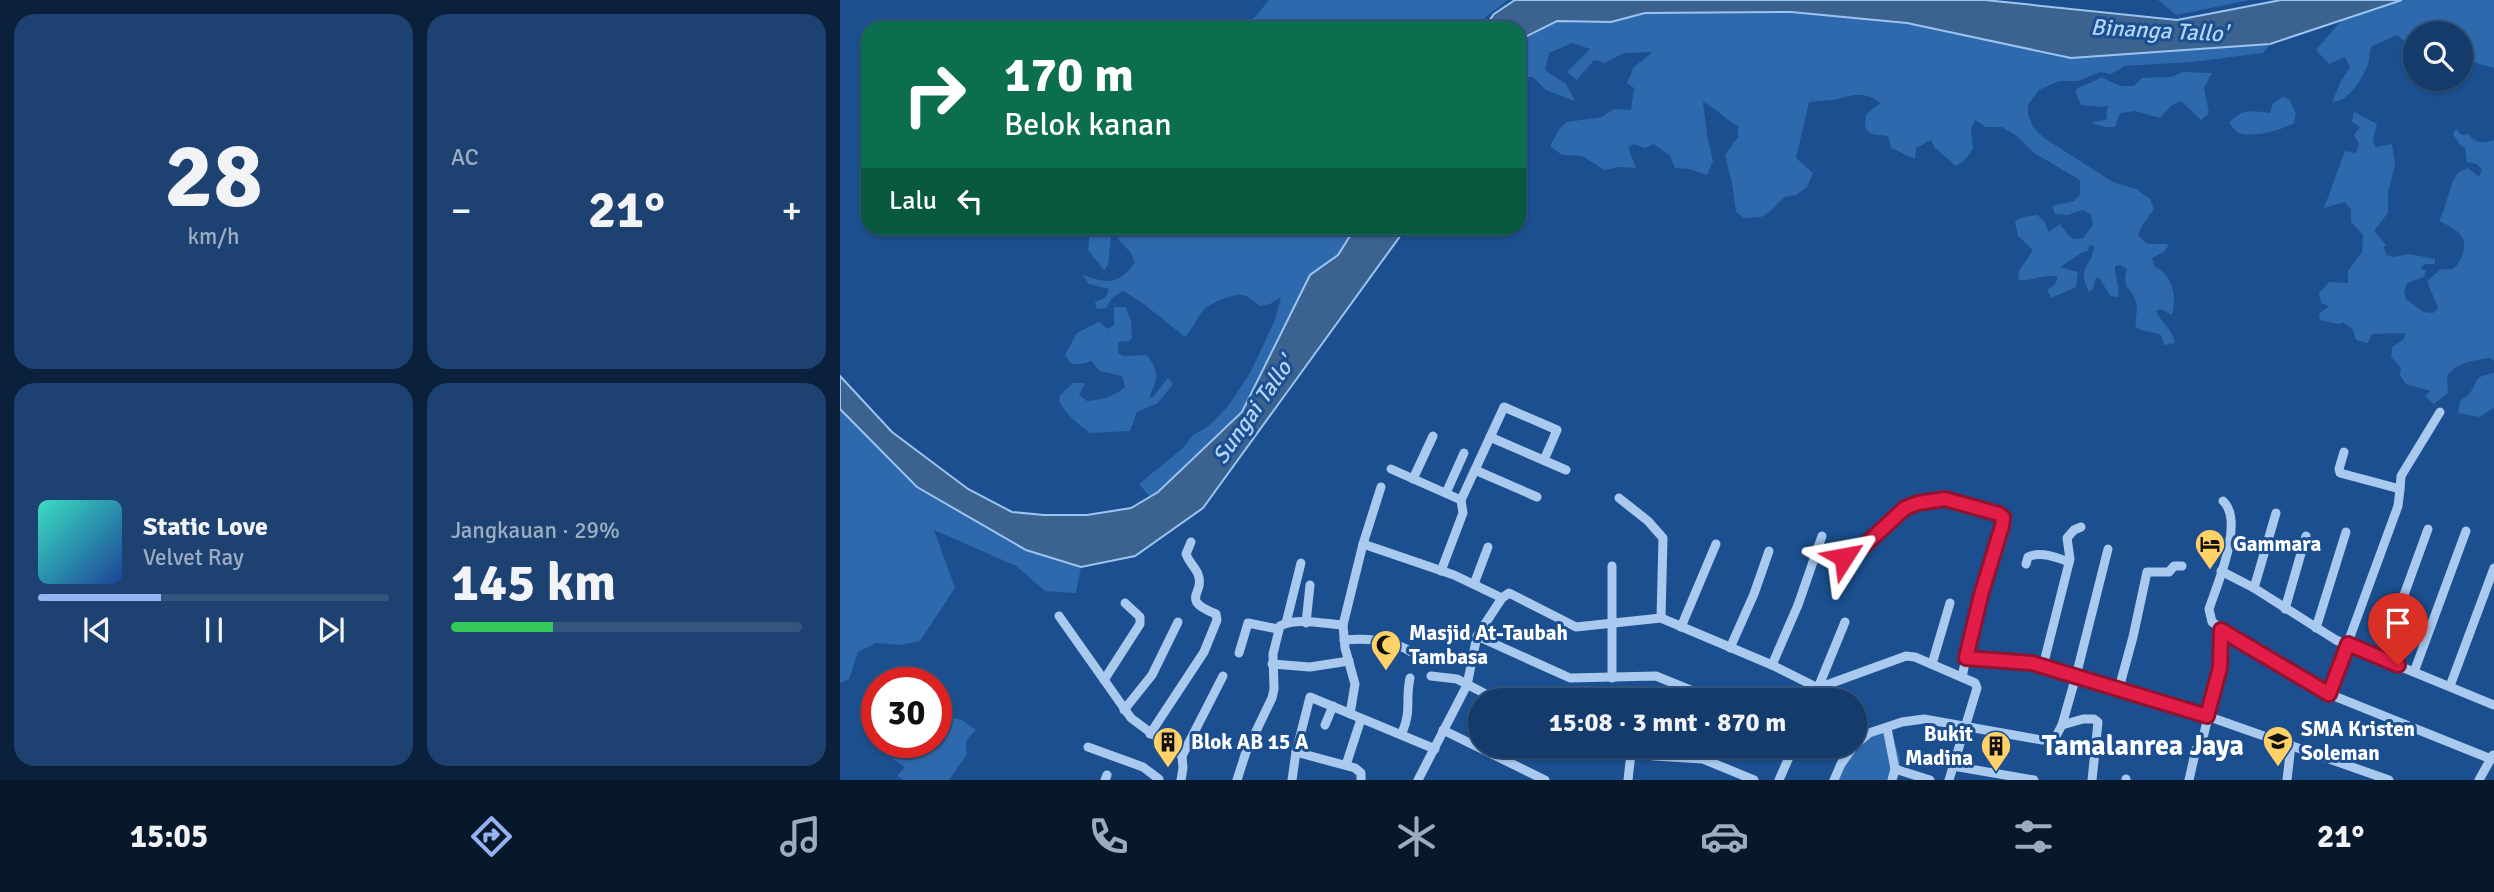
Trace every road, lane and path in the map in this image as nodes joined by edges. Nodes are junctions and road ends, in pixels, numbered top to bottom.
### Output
1 (2440, 412) dead end
2 (1433, 436) dead end
3 (1490, 437) junction
4 (2344, 452) dead end
5 (1464, 453) dead end
6 (1544, 460) junction
7 (1391, 469) dead end
8 (1475, 470) junction
9 (1566, 470) dead end
10 (1413, 479) junction
11 (1381, 487) dead end
12 (2400, 489) junction
13 (1446, 493) junction
14 (1537, 497) dead end
15 (1619, 498) dead end
16 (1461, 500) junction
17 (2223, 501) dead end
18 (2276, 513) dead end
19 (2081, 527) dead end
20 (2428, 529) dead end
21 (2466, 531) dead end
22 (2346, 532) dead end
23 (1822, 536) dead end
24 (2306, 536) dead end
25 (1191, 542) dead end
26 (1363, 544) junction
27 (1716, 544) dead end
28 (1488, 547) dead end
29 (1818, 547) junction
30 (2108, 549) dead end
31 (1769, 551) dead end
32 (2069, 562) junction
33 (1301, 563) dead end
34 (2026, 564) dead end
35 (1612, 566) dead end
36 (2182, 566) dead end
37 (2494, 568) edge
38 (1441, 571) junction
39 (2221, 571) junction
40 (1474, 584) junction
41 (1310, 585) dead end
42 (2254, 588) junction
43 (1504, 597) junction
44 (1125, 603) dead end
45 (1950, 603) dead end
46 (2285, 609) junction
47 (1059, 616) dead end
48 (1661, 618) junction
49 (1178, 622) dead end
50 (1845, 622) dead end
51 (1306, 623) junction
52 (1612, 624) junction
53 (1343, 625) junction
54 (1282, 626) junction
55 (1681, 627) junction
56 (2316, 628) junction
57 (2221, 630) junction
58 (1477, 636) junction
59 (1344, 639) junction
60 (2348, 644) junction
61 (1730, 648) junction
62 (1239, 653) dead end
63 (1414, 654) dead end
64 (1966, 658) junction
65 (2381, 658) junction
66 (1349, 661) junction
67 (1272, 664) junction
68 (1932, 664) junction
69 (1772, 665) junction
70 (2043, 666) junction
71 (2414, 672) junction
72 (1223, 676) dead end
73 (1431, 676) dead end
74 (2076, 676) junction
75 (1962, 677) junction
76 (1410, 678) dead end
77 (1612, 678) junction
78 (1104, 680) junction
79 (1467, 685) junction
80 (2450, 686) junction
81 (1473, 688) edge
82 (1686, 688) edge
83 (1818, 688) junction
84 (2119, 688) junction
85 (2329, 694) junction
86 (2494, 705) edge
87 (1333, 706) junction
88 (1124, 710) junction
89 (1350, 713) junction
90 (2207, 716) junction
91 (1361, 719) junction
92 (2062, 724) junction
93 (1325, 725) dead end
94 (1966, 727) junction
95 (1886, 728) junction
96 (1443, 730) junction
97 (1402, 733) junction
98 (1150, 734) junction
99 (1867, 735) edge
100 (2291, 745) junction
101 (1088, 747) dead end
102 (1435, 749) junction
103 (1296, 752) junction
104 (1182, 756) junction
105 (2492, 756) edge
106 (1630, 758) edge
107 (1682, 758) edge
108 (1789, 758) edge
109 (1845, 758) edge
110 (1346, 765) junction
111 (1953, 766) junction
112 (1895, 769) junction
113 (1422, 779) edge
114 (1159, 780) edge
115 (1181, 780) edge
116 (1237, 780) edge
117 (1292, 780) edge
118 (1362, 780) edge
119 (1545, 780) edge
120 (1628, 780) edge
121 (1754, 780) edge
122 (1779, 780) edge
123 (1834, 780) edge
124 (1892, 780) edge
125 (1930, 780) edge
126 (1949, 780) edge
127 (2034, 780) edge
128 (2092, 780) edge
129 (2189, 780) edge
130 (2287, 780) edge
131 (2389, 780) edge
132 (2480, 780) edge

1 - 12 street
2 - 10 street
3 - 6 street
3 - 6 street
3 - 8 street
4 - 12 street
5 - 13 street
6 - 9 street
7 - 10 street
8 - 14 street
8 - 16 street
10 - 13 street
11 - 26 street
12 - 60 street
13 - 16 street
15 - 48 street
16 - 38 street
17 - 39 street
18 - 42 street
19 - 32 street
20 - 65 street
21 - 71 street
22 - 56 street
23 - 29 street
24 - 46 street
25 - 98 street
26 - 38 street
26 - 53 street
27 - 55 street
28 - 40 street
29 - 64 street
29 - 69 street
30 - 74 street
31 - 61 street
32 - 34 street
32 - 70 street
33 - 54 street
35 - 52 street
36 - 84 street
37 - 80 street
38 - 40 street
39 - 42 street
39 - 57 street
40 - 43 street
41 - 51 street
42 - 46 street
43 - 52 street
43 - 58 street
44 - 78 street
45 - 68 street
46 - 56 street
47 - 78 street
48 - 52 street
48 - 55 street
49 - 88 street
50 - 83 street
51 - 53 street
51 - 54 street
52 - 77 street
53 - 59 street
54 - 62 street
54 - 67 street
55 - 61 street
56 - 60 street
57 - 85 street
57 - 90 street
58 - 77 street
58 - 79 street
59 - 63 street
59 - 66 street
60 - 65 street
60 - 85 street
61 - 69 street
64 - 70 street
64 - 75 street
65 - 71 street
66 - 67 street
66 - 89 street
67 - 116 street
68 - 75 street
68 - 83 street
69 - 83 street
70 - 74 street
71 - 80 street
72 - 104 street
73 - 79 street
74 - 84 street
74 - 92 street
75 - 94 street
76 - 97 street
77 - 82 street
78 - 88 street
79 - 81 street
79 - 96 street
80 - 86 street
84 - 90 street
85 - 105 street
87 - 89 street
87 - 93 street
87 - 103 street
88 - 98 street
89 - 91 street
90 - 100 street
90 - 129 street
91 - 97 street
91 - 110 street
92 - 94 street
92 - 128 street
94 - 95 street
94 - 111 street
95 - 99 street
95 - 112 street
96 - 102 street
96 - 119 street
97 - 102 street
98 - 104 street
100 - 130 street
100 - 131 street
101 - 114 street
102 - 113 street
103 - 110 street
103 - 117 street
104 - 115 street
105 - 132 street
106 - 120 street
107 - 121 street
108 - 122 street
109 - 123 street
110 - 118 street
111 - 126 street
111 - 127 street
112 - 124 street
112 - 125 street

